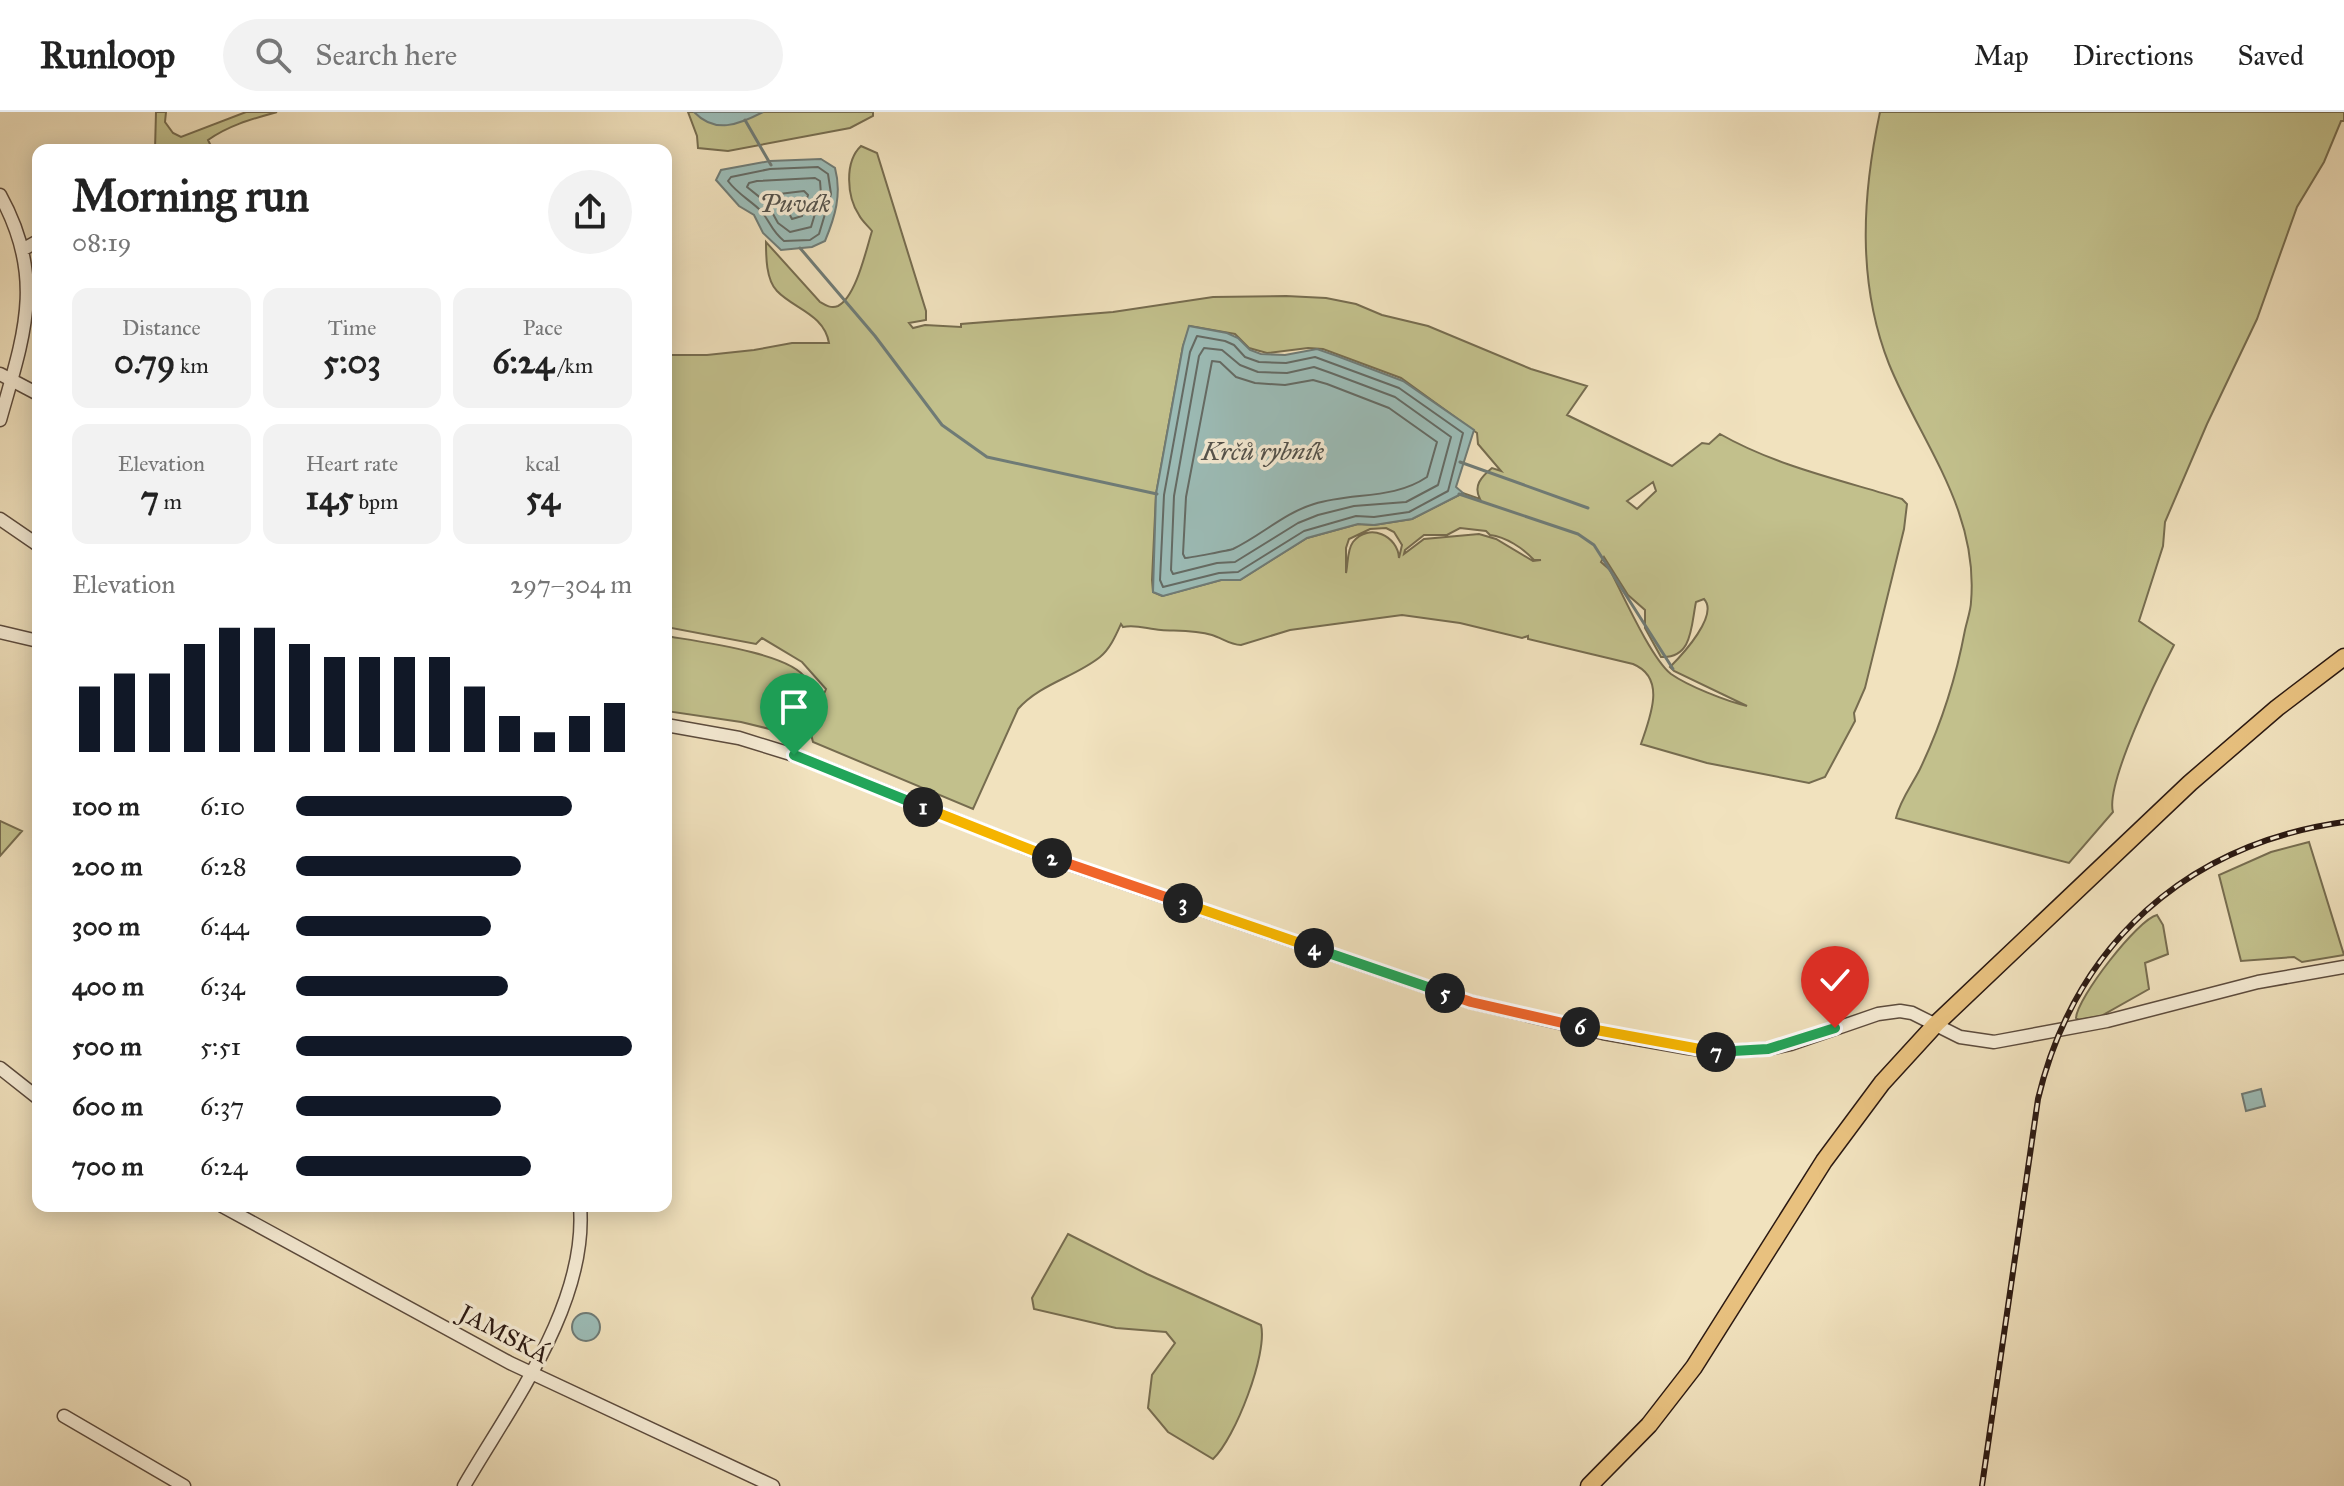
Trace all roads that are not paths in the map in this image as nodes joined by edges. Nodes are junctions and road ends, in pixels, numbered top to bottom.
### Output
1 (0, 195) edge
2 (32, 244) edge
3 (22, 250) junction
4 (6, 378) edge
5 (32, 390) edge
6 (0, 420) edge
7 (0, 519) edge
8 (32, 541) edge
9 (0, 632) edge
10 (32, 640) edge
11 (2344, 657) edge
12 (672, 726) edge
13 (2344, 967) edge
14 (1936, 1024) junction
15 (0, 1068) edge
16 (32, 1093) edge
17 (233, 1212) edge
18 (580, 1212) edge
19 (530, 1373) junction
20 (64, 1416) dead end
21 (184, 1486) edge
22 (464, 1486) edge
23 (773, 1486) edge
24 (1589, 1486) edge

1 - 3 street
2 - 3 street
3 - 4 street
4 - 5 street
4 - 6 street
7 - 8 street
9 - 10 street
11 - 14 main road
12 - 14 street
13 - 14 street
14 - 24 main road
15 - 16 street
17 - 19 street, JAMSKÁ
18 - 19 street
19 - 22 street
19 - 23 street, JAMSKÁ
20 - 21 street

